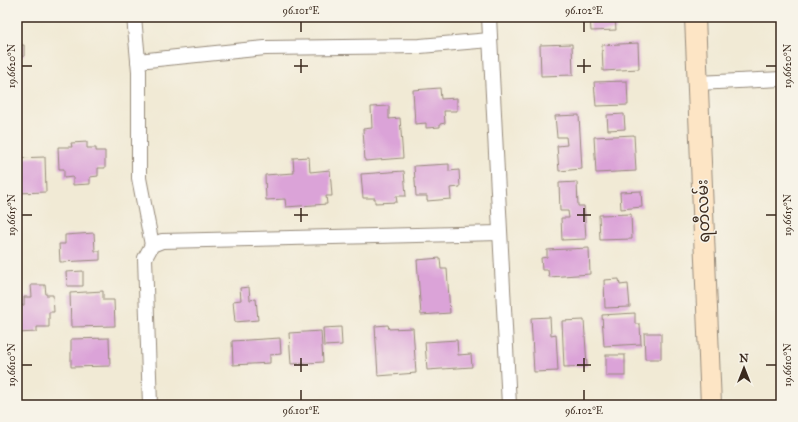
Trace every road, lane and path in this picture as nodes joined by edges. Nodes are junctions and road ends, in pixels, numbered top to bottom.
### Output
1 (134, 17) edge
2 (489, 17) edge
3 (695, 17) edge
4 (490, 40) junction
5 (138, 61) junction
6 (781, 79) edge
7 (697, 83) junction
8 (500, 233) junction
9 (152, 245) junction
10 (150, 405) edge
11 (509, 405) edge
12 (711, 405) edge

1 - 5 street
2 - 4 street
3 - 7 street, ရတီလမ်း
4 - 5 street
4 - 8 street
5 - 9 street
6 - 7 street
7 - 12 street, ရတီလမ်း
8 - 9 street
8 - 11 street
9 - 10 street

